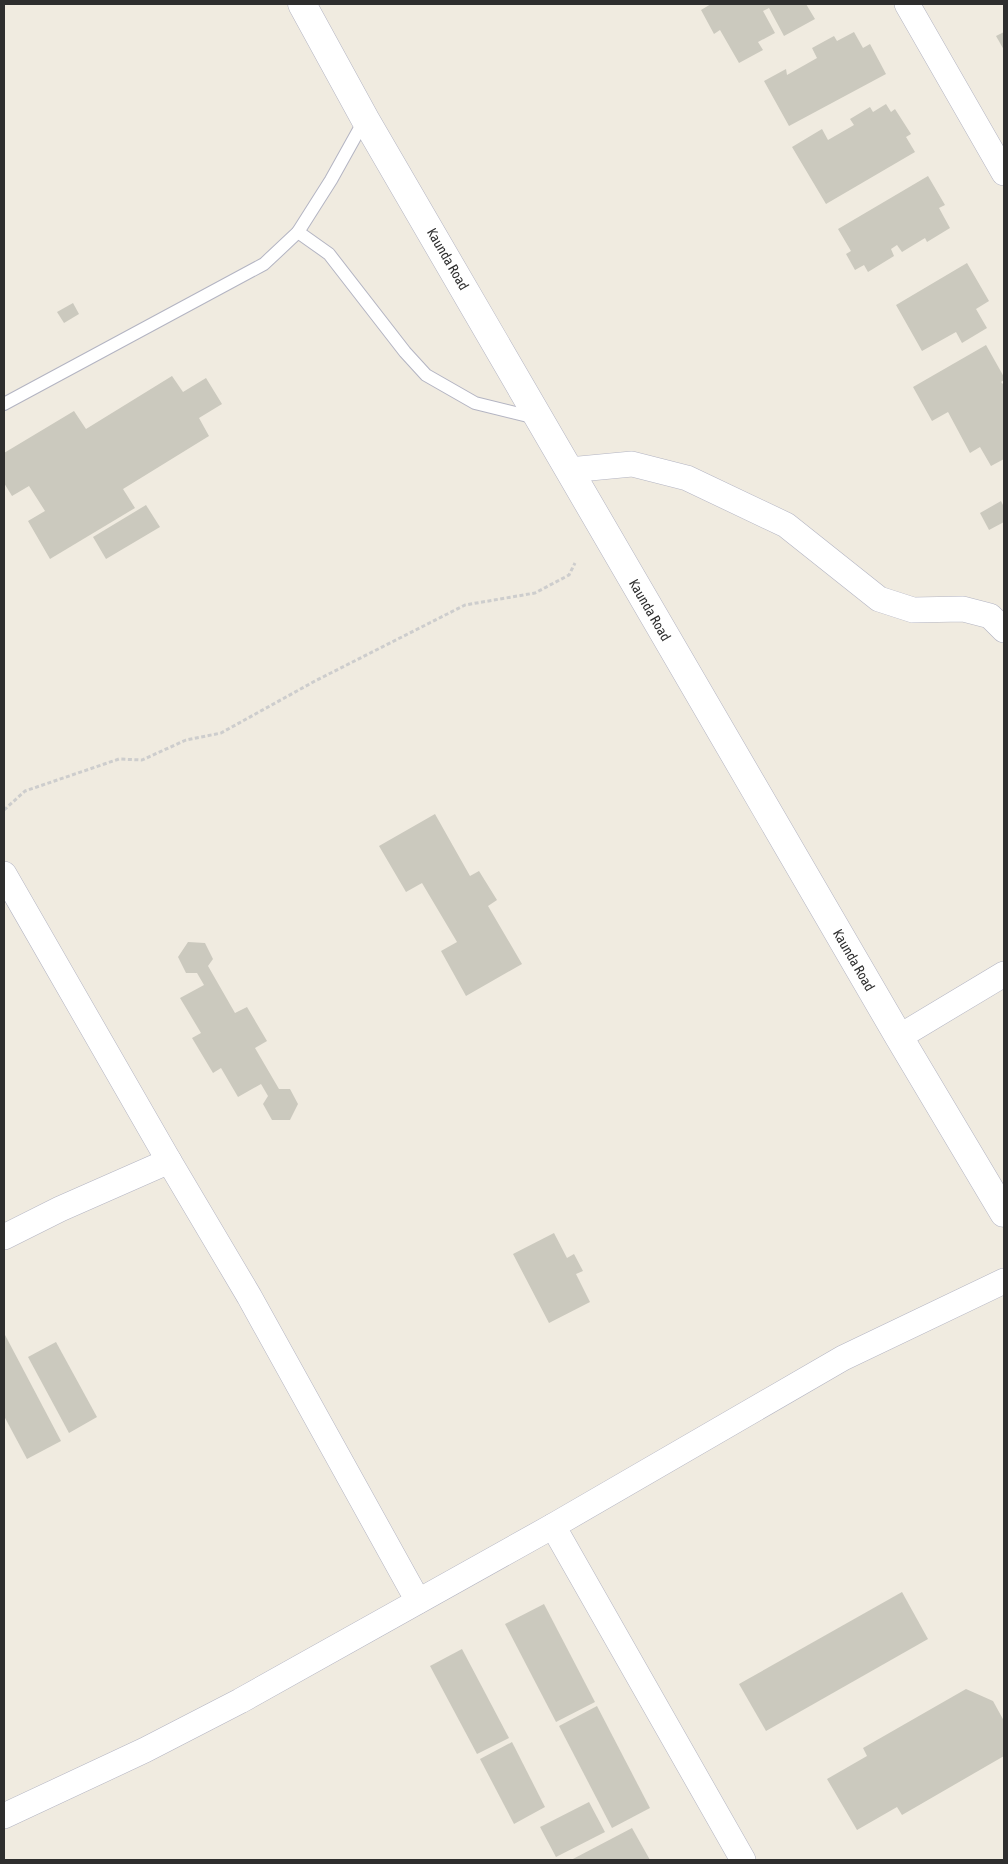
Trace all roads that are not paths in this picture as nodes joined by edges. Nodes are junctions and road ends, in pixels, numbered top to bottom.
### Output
1 (302, 4) edge
2 (906, 4) edge
3 (365, 119) junction
4 (1004, 173) edge
5 (298, 232) junction
6 (4, 404) edge
7 (539, 419) junction
8 (569, 470) junction
9 (1004, 630) edge
10 (4, 874) edge
11 (1004, 974) edge
12 (900, 1037) junction
13 (169, 1161) junction
14 (1004, 1213) edge
15 (4, 1237) edge
16 (1004, 1281) edge
17 (553, 1526) junction
18 (418, 1601) junction
19 (4, 1816) edge
20 (743, 1860) edge

1 - 3 main road, Kaunda Road
2 - 4 street
3 - 5 lane
3 - 7 main road, Kaunda Road
5 - 6 lane
5 - 7 lane
7 - 8 main road, Kaunda Road
8 - 9 street
8 - 12 main road, Kaunda Road
10 - 13 street
11 - 12 street
12 - 14 main road, Kaunda Road
13 - 15 street
13 - 18 street
16 - 17 street
17 - 18 street
17 - 20 street
18 - 19 street

